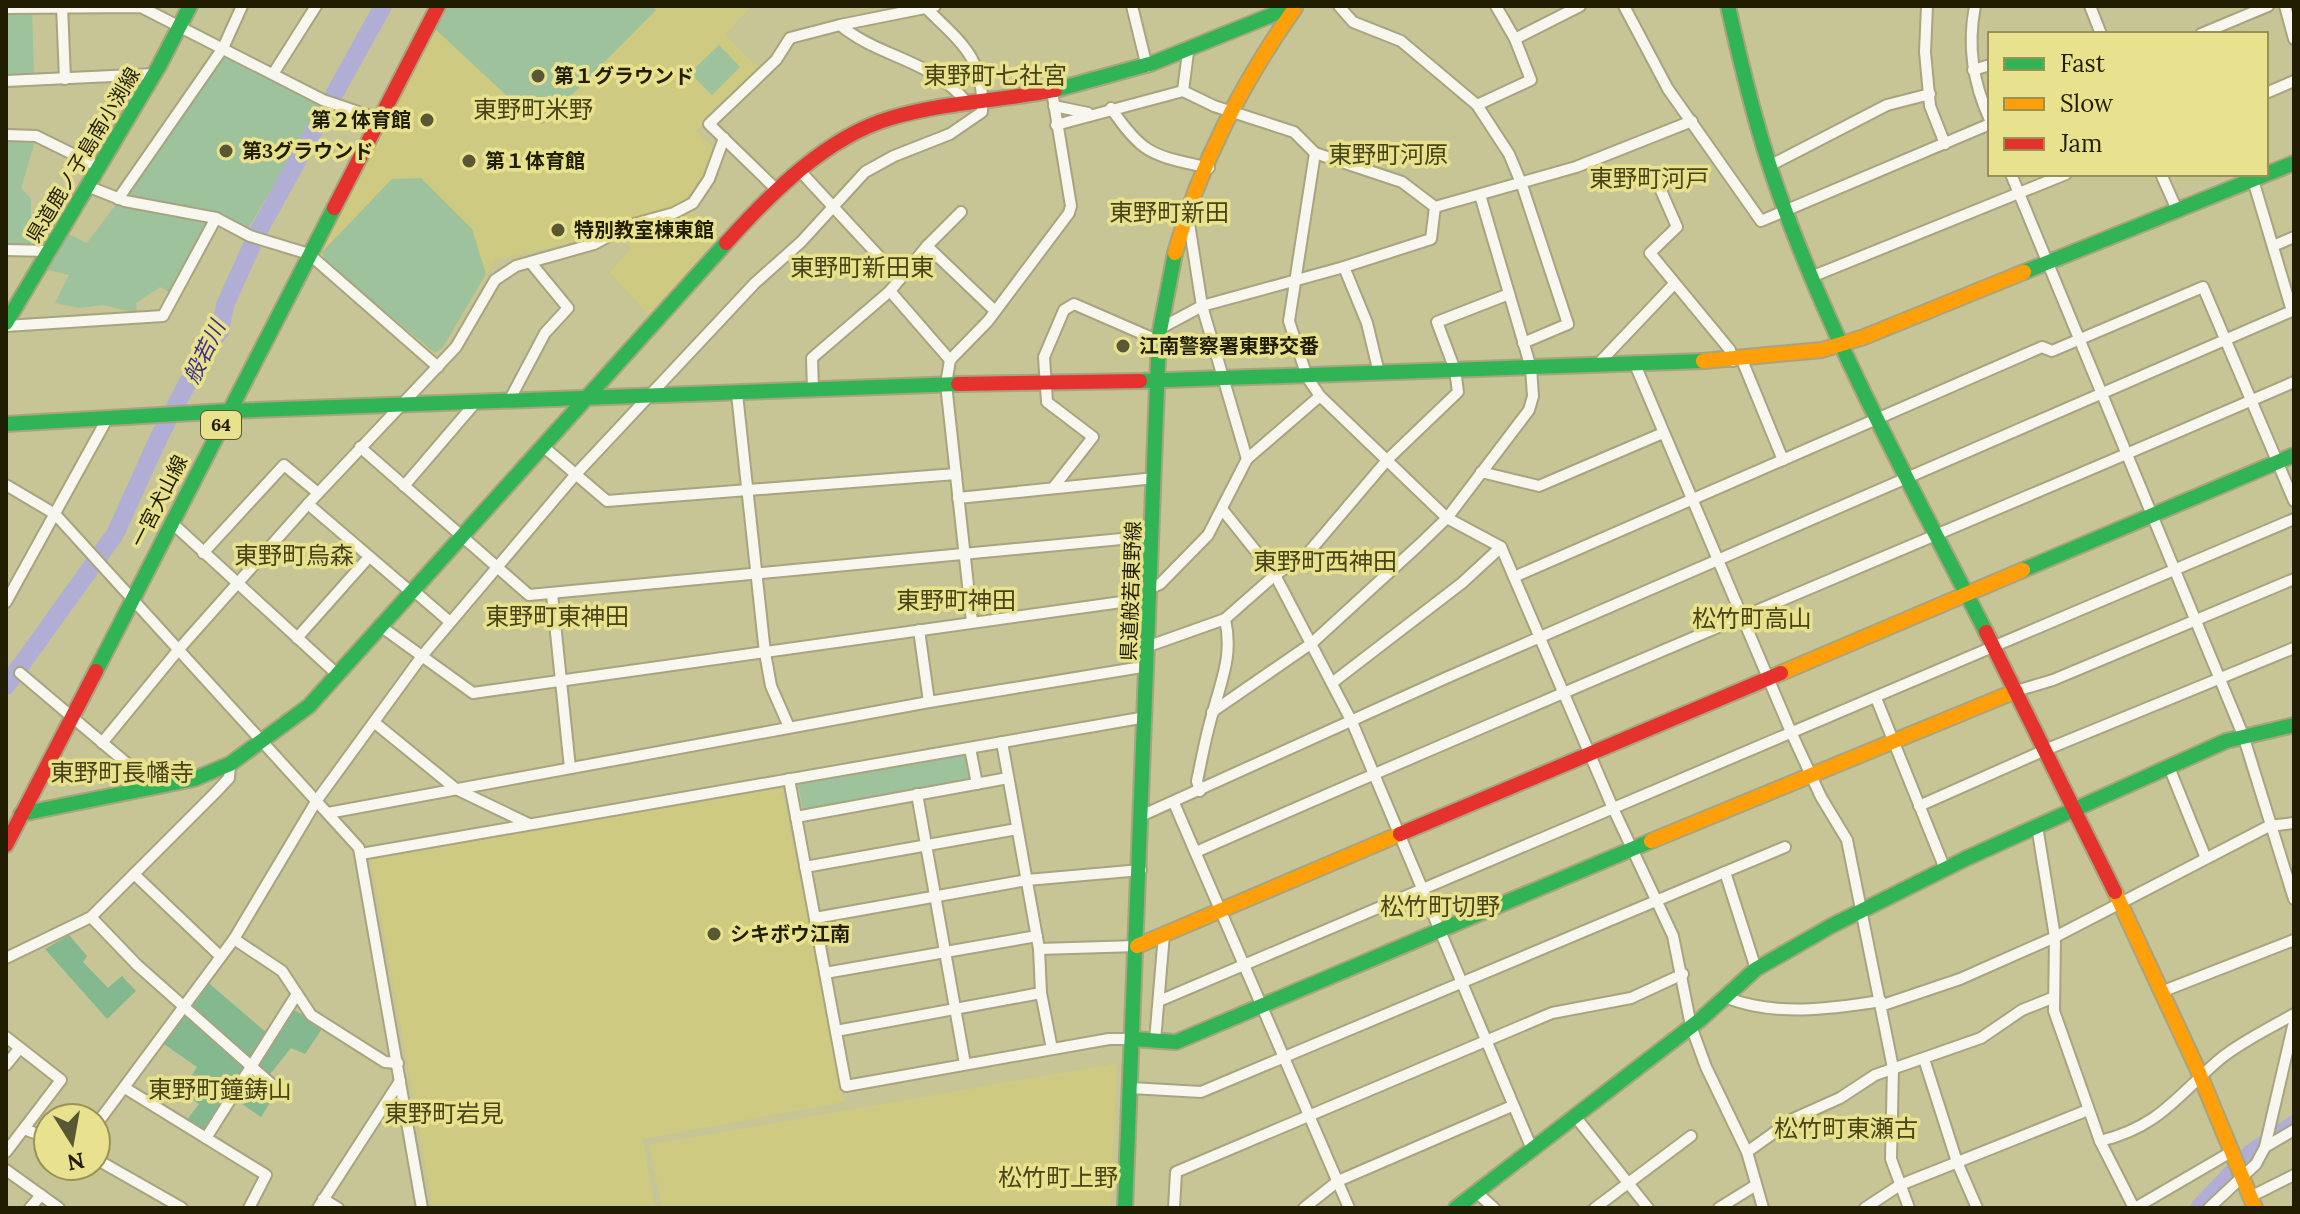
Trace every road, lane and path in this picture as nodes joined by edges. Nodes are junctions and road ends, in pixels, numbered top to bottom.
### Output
1 (190, 6) edge
2 (242, 6) edge
3 (316, 6) edge
4 (438, 6) edge
5 (1132, 6) edge
6 (1295, 6) edge
7 (1339, 6) edge
8 (1496, 6) edge
9 (1580, 6) edge
10 (1624, 6) edge
11 (1728, 6) edge
12 (1927, 6) edge
13 (1975, 6) edge
14 (2090, 6) edge
15 (2268, 6) edge
16 (2285, 6) edge
17 (62, 7) edge
18 (929, 7) edge
19 (6, 8) edge
20 (840, 25) junction
21 (181, 26) junction
22 (2100, 32) edge
23 (2206, 32) edge
24 (1515, 39) junction
25 (2294, 39) edge
26 (223, 48) junction
27 (1188, 52) junction
28 (1988, 66) edge
29 (1147, 67) junction
30 (1973, 70) junction
31 (155, 74) junction
32 (273, 74) junction
33 (65, 79) junction
34 (6, 81) edge
35 (2294, 81) edge
36 (1183, 91) junction
37 (2268, 92) edge
38 (1930, 94) junction
39 (1053, 98) junction
40 (975, 103) junction
41 (1477, 105) junction
42 (1111, 108) junction
43 (1234, 112) junction
44 (1090, 113) junction
45 (1988, 116) edge
46 (379, 119) junction
47 (1692, 121) junction
48 (1988, 123) edge
49 (1056, 125) junction
50 (6, 135) edge
51 (724, 138) junction
52 (1945, 144) junction
53 (1315, 153) junction
54 (2294, 163) edge
55 (1771, 165) junction
56 (99, 167) junction
57 (1209, 168) junction
58 (800, 171) junction
59 (2268, 174) edge
60 (2012, 176) edge
61 (2061, 176) edge
62 (2162, 176) edge
63 (2263, 176) edge
64 (1656, 179) dead end
65 (2253, 180) junction
66 (1522, 185) junction
67 (87, 186) junction
68 (776, 189) junction
69 (2019, 193) junction
70 (1480, 195) junction
71 (118, 199) junction
72 (835, 205) junction
73 (1435, 207) junction
74 (2177, 210) junction
75 (961, 212) dead end
76 (1786, 212) junction
77 (1188, 216) junction
78 (216, 218) junction
79 (2294, 237) edge
80 (927, 246) junction
81 (2273, 246) junction
82 (6, 250) edge
83 (49, 251) junction
84 (309, 254) junction
85 (531, 263) junction
86 (2048, 263) junction
87 (1344, 267) junction
88 (1811, 277) junction
89 (900, 279) junction
90 (1297, 280) junction
91 (1674, 284) junction
92 (890, 291) junction
93 (1509, 294) junction
94 (1202, 306) junction
95 (2293, 310) edge
96 (995, 311) junction
97 (6, 325) edge
98 (1160, 334) junction
99 (2078, 339) junction
100 (2224, 341) junction
101 (1523, 343) junction
102 (1841, 345) junction
103 (950, 360) junction
104 (1737, 361) junction
105 (1634, 362) junction
106 (1599, 363) junction
107 (438, 367) junction
108 (1531, 368) junction
109 (1455, 370) junction
110 (1379, 373) junction
111 (1307, 377) junction
112 (1225, 379) junction
113 (1158, 381) junction
114 (2294, 382) edge
115 (1043, 383) junction
116 (946, 384) junction
117 (813, 390) junction
118 (2101, 393) junction
119 (737, 394) junction
120 (650, 396) junction
121 (1320, 396) junction
122 (589, 398) junction
123 (509, 401) junction
124 (2251, 401) junction
125 (476, 402) junction
126 (400, 405) junction
127 (228, 411) junction
128 (107, 419) junction
129 (1878, 419) junction
130 (6, 424) edge
131 (1663, 433) junction
132 (360, 447) junction
133 (545, 448) junction
134 (2128, 455) junction
135 (2294, 455) edge
136 (1247, 459) junction
137 (1388, 459) junction
138 (1783, 460) junction
139 (2276, 463) junction
140 (1481, 472) junction
141 (576, 474) junction
142 (956, 474) junction
143 (1155, 478) junction
144 (1909, 478) junction
145 (6, 485) edge
146 (404, 486) junction
147 (1053, 488) junction
148 (749, 490) junction
149 (318, 493) junction
150 (958, 498) junction
151 (1692, 500) junction
152 (2294, 501) edge
153 (308, 504) junction
154 (1222, 509) junction
155 (55, 514) junction
156 (2152, 515) junction
157 (1447, 518) junction
158 (2294, 519) edge
159 (171, 522) junction
160 (462, 536) junction
161 (1153, 536) junction
162 (1938, 536) junction
163 (1501, 547) junction
164 (203, 553) junction
165 (965, 555) junction
166 (369, 557) junction
167 (1716, 561) junction
168 (496, 567) junction
169 (2176, 570) junction
170 (757, 575) junction
171 (1275, 575) junction
172 (1514, 577) junction
173 (2294, 579) edge
174 (237, 584) junction
175 (413, 592) junction
176 (1150, 593) junction
177 (552, 594) junction
178 (1966, 594) junction
179 (133, 597) junction
180 (6, 602) edge
181 (1742, 617) junction
182 (1225, 619) junction
183 (2195, 619) junction
184 (450, 622) junction
185 (972, 622) junction
186 (383, 628) junction
187 (919, 630) junction
188 (1541, 637) junction
189 (297, 638) junction
190 (1312, 643) junction
191 (1149, 646) junction
192 (1993, 646) junction
193 (2294, 648) edge
194 (179, 649) junction
195 (765, 653) junction
196 (422, 656) junction
197 (1148, 666) junction
198 (13, 671) edge
199 (338, 675) junction
200 (1768, 677) junction
201 (2218, 678) junction
202 (560, 680) junction
203 (1332, 683) junction
204 (2016, 691) junction
205 (1564, 692) junction
206 (1876, 698) junction
207 (929, 702) junction
208 (1212, 712) junction
209 (71, 717) junction
210 (1146, 717) junction
211 (1352, 722) junction
212 (375, 723) junction
213 (2294, 725) edge
214 (789, 727) junction
215 (1791, 732) junction
216 (2243, 735) junction
217 (265, 740) junction
218 (1002, 742) junction
219 (102, 743) junction
220 (1893, 743) junction
221 (970, 748) junction
222 (2045, 750) junction
223 (1590, 752) junction
224 (230, 764) junction
225 (2169, 767) junction
226 (570, 768) junction
227 (1374, 774) junction
228 (1811, 774) junction
229 (1008, 778) junction
230 (789, 779) junction
231 (977, 784) junction
232 (156, 788) junction
233 (456, 789) junction
234 (1200, 791) junction
235 (917, 794) junction
236 (317, 800) junction
237 (1174, 803) junction
238 (1612, 806) junction
239 (1919, 806) junction
240 (2074, 809) junction
241 (328, 813) junction
242 (14, 814) edge
243 (1143, 815) junction
244 (796, 817) junction
245 (2294, 823) edge
246 (529, 824) junction
247 (2037, 826) junction
248 (2269, 826) junction
249 (1017, 829) junction
250 (1399, 832) junction
251 (6, 845) edge
252 (926, 845) junction
253 (1785, 847) dead end
254 (1632, 849) junction
255 (1196, 852) junction
256 (361, 854) junction
257 (2205, 856) junction
258 (805, 867) junction
259 (1945, 869) junction
260 (1141, 870) junction
261 (1725, 872) junction
262 (134, 874) junction
263 (1027, 880) junction
264 (1423, 888) junction
265 (935, 896) junction
266 (1656, 899) junction
267 (2294, 899) edge
268 (2118, 901) junction
269 (1863, 908) junction
270 (1220, 909) junction
271 (91, 917) junction
272 (815, 918) junction
273 (1441, 930) junction
274 (1164, 934) junction
275 (1037, 936) junction
276 (2055, 937) junction
277 (234, 939) junction
278 (2294, 940) edge
279 (1137, 946) junction
280 (1039, 949) junction
281 (945, 952) junction
282 (220, 956) junction
283 (6, 958) edge
284 (1245, 966) junction
285 (1756, 969) junction
286 (825, 973) junction
287 (1683, 974) junction
288 (1461, 980) junction
289 (2161, 992) junction
290 (1041, 993) junction
291 (297, 994) junction
292 (1725, 997) junction
293 (2052, 998) junction
294 (1159, 1001) junction
295 (1882, 1003) junction
296 (181, 1005) junction
297 (1263, 1007) junction
298 (955, 1009) junction
299 (2294, 1014) edge
300 (2294, 1022) edge
301 (1691, 1026) junction
302 (836, 1031) junction
303 (6, 1037) edge
304 (1133, 1039) junction
305 (1487, 1040) junction
306 (1155, 1041) junction
307 (19, 1049) junction
308 (1052, 1049) junction
309 (1284, 1056) junction
310 (1924, 1059) junction
311 (398, 1063) junction
312 (965, 1064) junction
313 (6, 1065) edge
314 (249, 1067) junction
315 (1893, 1068) junction
316 (2201, 1077) junction
317 (400, 1081) junction
318 (125, 1088) junction
319 (1131, 1088) junction
320 (278, 1090) dead end
321 (112, 1105) edge
322 (1512, 1106) junction
323 (2088, 1110) junction
324 (1574, 1115) junction
325 (1309, 1116) junction
326 (24, 1129) junction
327 (2294, 1130) edge
328 (32, 1132) edge
329 (1691, 1136) dead end
330 (206, 1138) junction
331 (2100, 1141) junction
332 (2265, 1144) junction
333 (1532, 1149) junction
334 (6, 1152) edge
335 (1747, 1152) junction
336 (1957, 1162) junction
337 (2237, 1166) junction
338 (112, 1168) edge
339 (6, 1170) edge
340 (2294, 1175) edge
341 (1338, 1181) junction
342 (1628, 1182) junction
343 (1756, 1185) junction
344 (1900, 1185) junction
345 (1476, 1192) junction
346 (41, 1195) junction
347 (2252, 1202) edge
348 (320, 1204) edge
349 (30, 1208) edge
350 (59, 1208) edge
351 (182, 1208) edge
352 (249, 1208) edge
353 (338, 1208) edge
354 (422, 1208) edge
355 (1125, 1208) edge
356 (1174, 1208) edge
357 (1304, 1208) edge
358 (1349, 1208) edge
359 (1456, 1208) edge
360 (1494, 1208) edge
361 (1595, 1208) edge
362 (1648, 1208) edge
363 (1719, 1208) edge
364 (1763, 1208) edge
365 (1865, 1208) edge
366 (1909, 1208) edge
367 (1977, 1208) edge
368 (2134, 1208) edge
369 (2209, 1208) edge

1 - 21 street, 県道鹿ノ子島南小渕線
2 - 26 street
3 - 32 street
4 - 46 street, 一宮犬山線 / 64
5 - 29 street
6 - 27 street
6 - 43 street, 県道般若東野線
7 - 41 street
8 - 24 street
9 - 24 street
10 - 47 street
11 - 55 street
12 - 38 street
13 - 30 street
14 - 22 street
15 - 23 street
16 - 25 street
17 - 19 street
17 - 21 street
17 - 33 street
18 - 20 street
18 - 40 street
20 - 40 street
20 - 51 street
21 - 26 street
21 - 31 street, 県道鹿ノ子島南小渕線
24 - 41 street
26 - 32 street
26 - 71 street
27 - 29 street
27 - 36 street
28 - 30 street
29 - 39 street
30 - 45 street
31 - 33 street
31 - 56 street, 県道鹿ノ子島南小渕線
32 - 46 street
33 - 34 street
35 - 37 street
36 - 42 street
36 - 43 street
38 - 52 street
38 - 55 street
39 - 40 street
39 - 44 street
39 - 49 street
40 - 58 street
40 - 72 street
41 - 66 street
42 - 44 street
42 - 57 street
43 - 53 street
43 - 57 street, 県道般若東野線
44 - 49 street
46 - 84 street, 一宮犬山線 / 64
47 - 66 street
47 - 76 street
48 - 52 street
49 - 96 street
50 - 56 street
51 - 68 street
51 - 85 street
52 - 76 street
53 - 73 street
53 - 90 street
54 - 59 street
55 - 76 street
56 - 67 street, 県道鹿ノ子島南小渕線
57 - 77 street, 県道般若東野線
58 - 68 street
58 - 72 street
60 - 69 street
61 - 69 street
62 - 74 street
63 - 65 street
64 - 91 street
65 - 74 street
65 - 81 street
66 - 70 street
66 - 101 street
67 - 71 street
67 - 83 street, 県道鹿ノ子島南小渕線
68 - 122 street
69 - 86 street
69 - 88 street
70 - 73 street
70 - 93 street
71 - 78 street
72 - 89 street
72 - 120 street
73 - 87 street
74 - 86 street
75 - 80 street
76 - 88 street
77 - 94 street
77 - 98 street, 県道般若東野線
78 - 84 street
78 - 97 street
79 - 81 street
80 - 89 street
80 - 96 street
81 - 95 street
82 - 83 street
83 - 97 street, 県道鹿ノ子島南小渕線
84 - 107 street
84 - 127 street, 一宮犬山線 / 64
85 - 107 street
85 - 123 street
86 - 99 street
86 - 102 street
87 - 90 street
87 - 110 street
88 - 102 street
89 - 92 street
90 - 94 street
90 - 111 street
91 - 104 street
91 - 106 street
92 - 103 street
92 - 117 street
93 - 101 street
93 - 109 street
94 - 98 street
94 - 112 street
95 - 100 street
96 - 103 street
98 - 113 street, 県道般若東野線
98 - 115 street
99 - 100 street
99 - 118 street
99 - 129 street
100 - 118 street
100 - 124 street
101 - 108 street
102 - 104 street
102 - 129 street
103 - 116 street
104 - 105 street
104 - 138 street
105 - 106 street
105 - 131 street
106 - 108 street
107 - 126 street
108 - 109 street
108 - 140 street
109 - 110 street
109 - 137 street
110 - 111 street
111 - 112 street
111 - 121 street
112 - 113 street
112 - 136 street
113 - 115 street
113 - 143 street, 県道般若東野線
114 - 124 street
115 - 116 street
115 - 147 street
116 - 117 street
116 - 142 street
117 - 119 street
118 - 134 street
118 - 144 street
119 - 120 street
119 - 148 street
120 - 122 street
120 - 141 street
121 - 136 street
121 - 137 street
122 - 123 street
122 - 133 street
123 - 125 street
124 - 134 street
124 - 139 street
125 - 126 street
125 - 146 street
126 - 127 street
126 - 132 street
127 - 128 street
127 - 159 street, 一宮犬山線 / 64
128 - 130 street
128 - 155 street
129 - 138 street
129 - 144 street
131 - 140 street
131 - 151 street
132 - 146 street
132 - 149 street
133 - 141 street
133 - 160 street
134 - 156 street
134 - 162 street
135 - 139 street
136 - 154 street
137 - 157 street
137 - 171 street
138 - 151 street
139 - 152 street
139 - 156 street
140 - 157 street
141 - 148 street
141 - 168 street
142 - 148 street
142 - 150 street
143 - 147 street
143 - 161 street, 県道般若東野線
144 - 162 street
144 - 167 street
145 - 155 street
146 - 160 street
147 - 150 street
148 - 170 street
149 - 153 street
149 - 164 street
150 - 165 street
151 - 167 street
151 - 172 street
153 - 166 street
153 - 174 street
154 - 171 street
154 - 176 street
155 - 179 street
155 - 180 street
156 - 169 street
156 - 178 street
157 - 163 street
157 - 190 street
158 - 169 street
159 - 164 street
159 - 179 street, 一宮犬山線 / 64
160 - 168 street
160 - 175 street
161 - 165 street
161 - 176 street, 県道般若東野線
162 - 178 street
162 - 181 street
163 - 172 street
163 - 203 street
164 - 174 street
165 - 170 street
165 - 185 street
166 - 175 street
166 - 189 street
167 - 181 street
167 - 188 street
168 - 177 street
168 - 184 street
169 - 183 street
169 - 192 street
170 - 177 street
170 - 195 street
171 - 182 street
171 - 190 street
172 - 188 street
173 - 183 street
174 - 189 street
174 - 194 street
175 - 184 street
175 - 186 street
176 - 185 street
176 - 191 street, 県道般若東野線
177 - 202 street
178 - 192 street
178 - 200 street
179 - 194 street
179 - 209 street, 一宮犬山線 / 64
181 - 200 street
181 - 205 street
182 - 191 street
182 - 208 street
183 - 201 street
183 - 204 street
184 - 196 street
185 - 187 street
186 - 196 street
186 - 199 street
187 - 195 street
187 - 207 street
188 - 205 street
188 - 211 street
189 - 199 street
190 - 203 street
190 - 208 street
191 - 197 street, 県道般若東野線
192 - 204 street
192 - 206 street
193 - 201 street
194 - 217 street
194 - 219 street
195 - 202 street
195 - 214 street
196 - 202 street
196 - 212 street
197 - 207 street
197 - 210 street, 県道般若東野線
198 - 209 street
199 - 217 street
200 - 215 street
200 - 223 street
201 - 216 street
201 - 222 street
202 - 226 street
203 - 211 street
204 - 220 street
204 - 222 street
205 - 223 street
205 - 227 street
206 - 215 street
206 - 220 street
207 - 214 street
208 - 234 street
209 - 219 street
209 - 242 street, 一宮犬山線 / 64
210 - 218 street
210 - 243 street, 県道般若東野線
211 - 227 street
211 - 234 street
212 - 233 street
212 - 236 street
213 - 216 street
214 - 226 street
215 - 228 street
215 - 238 street
216 - 225 street
216 - 248 street
217 - 224 street
217 - 236 street
218 - 221 street
218 - 229 street
219 - 232 street
220 - 228 street
220 - 239 street
221 - 230 street
221 - 231 street
222 - 239 street
222 - 240 street
223 - 238 street
223 - 250 street
224 - 232 street
224 - 262 street
225 - 240 street
225 - 257 street
226 - 233 street
227 - 250 street
227 - 255 street
228 - 254 street
228 - 269 street
229 - 231 street
229 - 249 street
230 - 244 street
230 - 246 street
231 - 235 street
232 - 242 street
233 - 241 street
233 - 246 street
234 - 237 street
235 - 244 street
235 - 252 street
236 - 241 street
236 - 277 street
237 - 243 street
237 - 255 street
238 - 254 street
238 - 264 street
239 - 259 street
240 - 247 street
240 - 268 street
241 - 256 street
242 - 251 street, 一宮犬山線 / 64
243 - 260 street, 県道般若東野線
244 - 258 street
245 - 248 street
246 - 256 street
247 - 259 street
247 - 276 street
248 - 257 street
248 - 267 street
249 - 252 street
249 - 263 street
250 - 264 street
250 - 270 street
252 - 258 street
252 - 265 street
253 - 261 street
254 - 266 street
254 - 273 street
255 - 270 street
256 - 311 street
257 - 268 street
258 - 272 street
259 - 269 street
260 - 263 street
260 - 279 street, 県道般若東野線
261 - 266 street
261 - 285 street
262 - 271 street
262 - 282 street
263 - 265 street
263 - 275 street
264 - 273 street
264 - 284 street
265 - 272 street
265 - 281 street
266 - 287 street
266 - 288 street
268 - 276 street
268 - 289 street
269 - 285 street
269 - 295 street
270 - 274 street
270 - 284 street
271 - 283 street
271 - 296 street
272 - 286 street
273 - 288 street
273 - 297 street
274 - 279 street
274 - 294 street
275 - 280 street
275 - 281 street
276 - 293 street
276 - 295 street
277 - 282 street
277 - 291 street
278 - 289 street
279 - 280 street
279 - 304 street, 県道般若東野線
280 - 290 street
281 - 286 street
281 - 298 street
282 - 296 street
284 - 294 street
284 - 297 street
285 - 292 street
286 - 302 street
287 - 301 street
287 - 305 street
288 - 305 street
288 - 309 street
289 - 316 street
290 - 298 street
290 - 308 street
291 - 311 street
291 - 314 street
292 - 295 street
292 - 301 street
293 - 310 street
293 - 323 street
294 - 306 street
295 - 315 street
296 - 314 street
296 - 318 street
297 - 306 street
297 - 309 street
298 - 302 street
298 - 312 street
299 - 316 street
300 - 332 street
301 - 324 street
301 - 335 street
302 - 312 street
303 - 307 street
304 - 306 street
304 - 308 street
304 - 319 street, 県道般若東野線
305 - 322 street
305 - 325 street
307 - 313 street
307 - 326 street
308 - 312 street
309 - 319 street
309 - 325 street
310 - 315 street
310 - 336 street
311 - 317 street
314 - 320 street
314 - 330 street
315 - 335 street
315 - 344 street
316 - 331 street
316 - 337 street
317 - 348 street
317 - 354 street
318 - 321 street
318 - 330 street
319 - 355 street, 県道般若東野線
322 - 333 street
322 - 341 street
323 - 331 street
323 - 336 street
324 - 333 street
324 - 342 street
325 - 341 street
325 - 356 street
326 - 328 street
326 - 334 street
327 - 332 street
329 - 342 street
330 - 352 street
331 - 368 street
332 - 337 street
333 - 345 street
335 - 343 street
336 - 344 street
336 - 367 street
337 - 347 street
337 - 368 street
337 - 369 street
338 - 351 street
339 - 346 street
340 - 347 street
341 - 357 street
341 - 358 street
342 - 361 street
342 - 362 street
343 - 363 street
343 - 364 street
344 - 365 street
344 - 366 street
345 - 359 street
345 - 360 street
346 - 349 street
346 - 350 street
348 - 353 street

